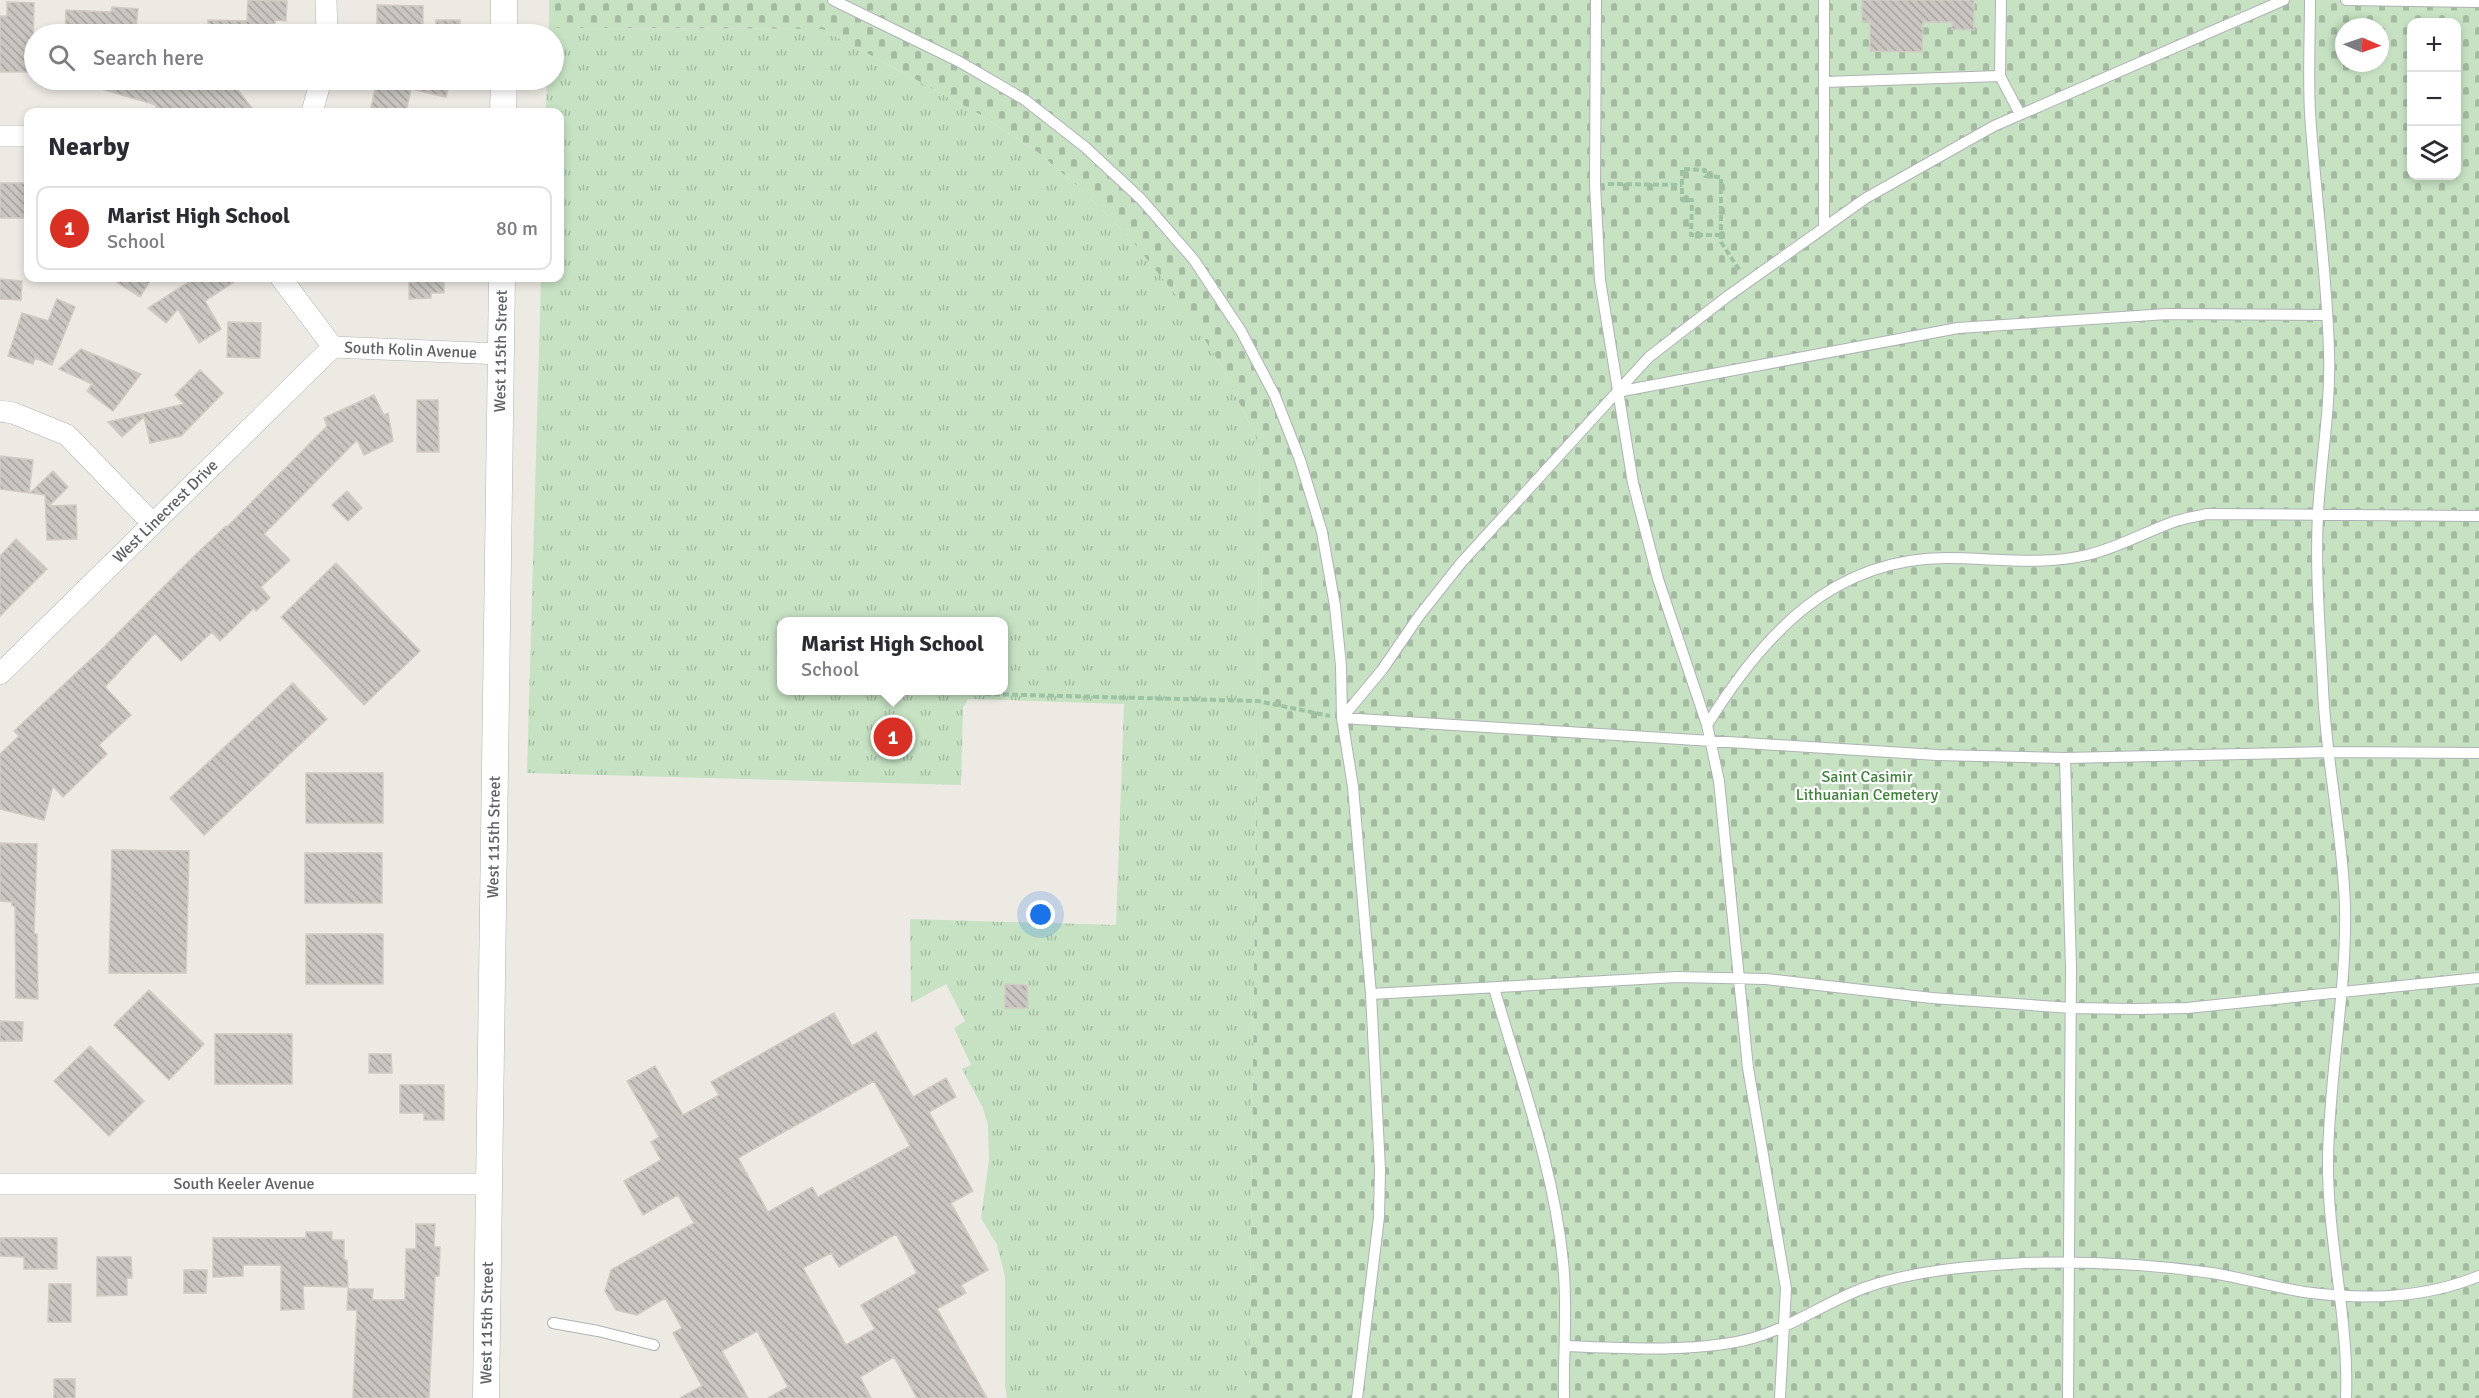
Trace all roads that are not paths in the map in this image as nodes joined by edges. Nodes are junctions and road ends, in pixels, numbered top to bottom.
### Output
1 (326, 0) edge
2 (504, 0) edge
3 (833, 0) edge
4 (1596, 0) edge
5 (1824, 0) edge
6 (2001, 0) edge
7 (2284, 0) edge
8 (2310, 0) edge
9 (2346, 0) edge
10 (2479, 2) edge
11 (327, 24) edge
12 (504, 24) edge
13 (2000, 76) junction
14 (1824, 82) junction
15 (318, 90) edge
16 (504, 90) edge
17 (313, 108) edge
18 (503, 108) edge
19 (2020, 114) junction
20 (0, 136) edge
21 (24, 136) edge
22 (1824, 227) junction
23 (284, 282) edge
24 (502, 282) edge
25 (2327, 315) junction
26 (333, 347) junction
27 (501, 354) junction
28 (1617, 392) junction
29 (0, 411) edge
30 (2318, 514) junction
31 (2479, 516) edge
32 (152, 523) junction
33 (0, 674) edge
34 (1342, 718) junction
35 (1707, 725) junction
36 (1710, 741) junction
37 (2330, 752) junction
38 (2479, 753) edge
39 (2065, 758) junction
40 (1739, 978) junction
41 (2479, 978) edge
42 (1494, 988) junction
43 (2340, 992) junction
44 (1371, 994) junction
45 (2071, 1008) junction
46 (0, 1184) edge
47 (489, 1184) junction
48 (2070, 1262) junction
49 (2479, 1276) edge
50 (2339, 1296) junction
51 (553, 1323) dead end
52 (1784, 1326) junction
53 (654, 1345) dead end
54 (1566, 1346) junction
55 (486, 1398) edge
56 (1357, 1398) edge
57 (1564, 1398) edge
58 (1780, 1398) edge
59 (2068, 1398) edge
60 (2346, 1398) edge

1 - 11 street
2 - 12 street
3 - 34 lane
4 - 28 lane
5 - 14 lane
6 - 13 lane
7 - 19 lane
8 - 25 lane
9 - 10 lane
13 - 14 lane
13 - 19 lane
14 - 22 lane
15 - 17 street
16 - 18 street
19 - 22 lane
20 - 21 street
22 - 28 lane
23 - 26 street, South Kolin Avenue
24 - 27 street, West 115th Street
25 - 28 lane
25 - 30 lane
26 - 27 street, South Kolin Avenue
26 - 32 street, West Linecrest Drive
27 - 47 street, West 115th Street
28 - 34 lane
28 - 35 lane
29 - 32 street
30 - 31 lane
30 - 35 lane
30 - 37 lane
32 - 33 street, West Linecrest Drive
34 - 36 lane
34 - 44 lane
35 - 36 lane
36 - 39 lane
36 - 40 lane
37 - 38 lane
37 - 39 lane
37 - 43 lane
39 - 45 lane
40 - 42 lane
40 - 45 lane
40 - 52 lane
41 - 43 lane
42 - 44 lane
42 - 54 lane
43 - 45 lane
43 - 50 lane
44 - 56 lane
45 - 48 lane
46 - 47 street, South Keeler Avenue
47 - 55 street, West 115th Street
48 - 50 lane
48 - 52 lane
48 - 59 lane
49 - 50 lane
50 - 60 lane
51 - 53 lane
52 - 54 lane
52 - 58 lane
54 - 57 lane

